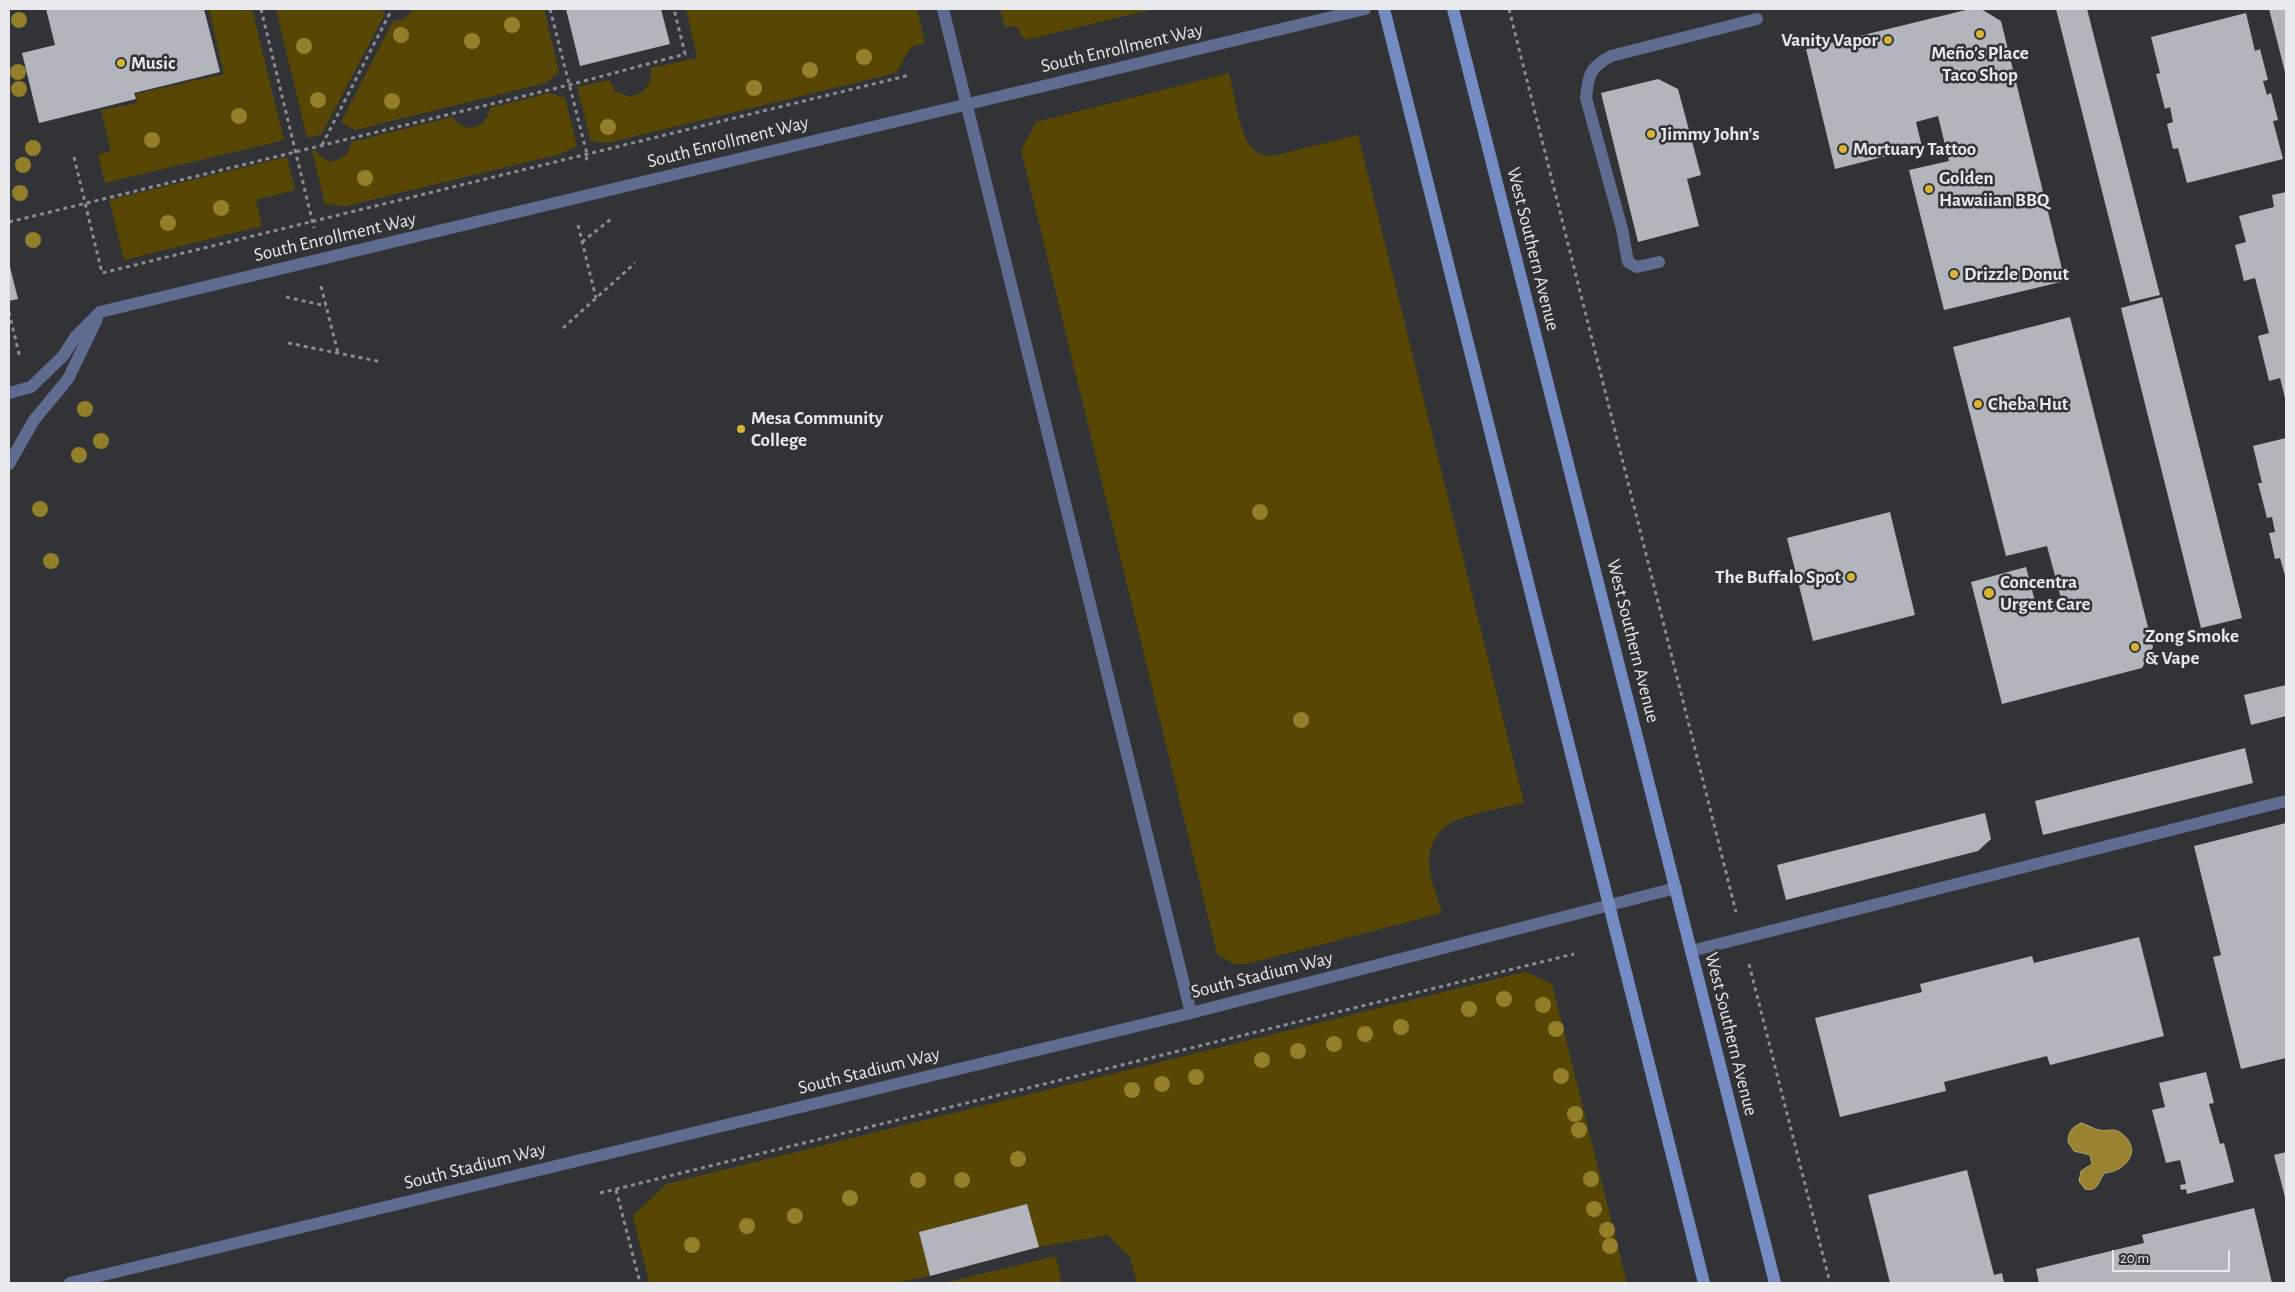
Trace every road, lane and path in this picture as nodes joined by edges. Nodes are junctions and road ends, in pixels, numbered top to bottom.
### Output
1 (261, 9) edge
2 (392, 9) edge
3 (550, 9) edge
4 (674, 9) edge
5 (943, 9) edge
6 (1365, 9) edge
7 (1384, 9) edge
8 (1453, 9) edge
9 (1509, 9) edge
10 (1757, 19) dead end
11 (910, 75) dead end
12 (570, 85) junction
13 (967, 104) junction
14 (322, 145) junction
15 (296, 150) junction
16 (587, 154) junction
17 (74, 157) dead end
18 (586, 164) dead end
19 (84, 203) junction
20 (615, 216) dead end
21 (313, 220) junction
22 (577, 221) dead end
23 (9, 222) edge
24 (314, 228) dead end
25 (582, 242) junction
26 (1659, 262) dead end
27 (635, 263) dead end
28 (321, 283) dead end
29 (285, 297) dead end
30 (596, 298) junction
31 (326, 306) junction
32 (9, 312) edge
33 (100, 312) junction
34 (563, 328) dead end
35 (288, 343) dead end
36 (338, 354) junction
37 (20, 358) dead end
38 (382, 362) dead end
39 (9, 393) edge
40 (9, 464) edge
41 (2286, 801) edge
42 (1676, 888) junction
43 (1610, 905) junction
44 (1742, 938) junction
45 (1691, 951) junction
46 (1574, 954) dead end
47 (1191, 1013) junction
48 (616, 1190) junction
49 (600, 1193) dead end
50 (70, 1283) edge
51 (640, 1283) edge
52 (1704, 1283) edge
53 (1775, 1283) edge
54 (1830, 1283) edge

1 - 15 path
2 - 14 path
3 - 12 path
4 - 12 path
5 - 13 lane
6 - 13 lane, South Enrollment Way
7 - 43 main road
8 - 42 main road, West Southern Avenue
9 - 44 path
10 - 26 lane
11 - 16 path
12 - 14 path
12 - 16 path
13 - 33 lane, South Enrollment Way
13 - 47 lane
14 - 15 path
15 - 19 path
15 - 21 path
16 - 18 path
16 - 21 path
17 - 19 path
19 - 21 path
19 - 23 path
20 - 25 path
21 - 24 path
22 - 25 path
25 - 30 path
27 - 30 path
28 - 31 path
29 - 31 path
30 - 34 path
31 - 36 path
32 - 37 path
33 - 39 lane
33 - 40 lane
35 - 36 path
36 - 38 path
41 - 44 lane
42 - 43 lane, South Stadium Way
42 - 45 main road, West Southern Avenue
43 - 47 lane, South Stadium Way
43 - 52 main road
44 - 45 lane
44 - 54 path
45 - 53 main road, West Southern Avenue
46 - 48 path
47 - 50 lane, South Stadium Way
48 - 49 path
48 - 51 path

